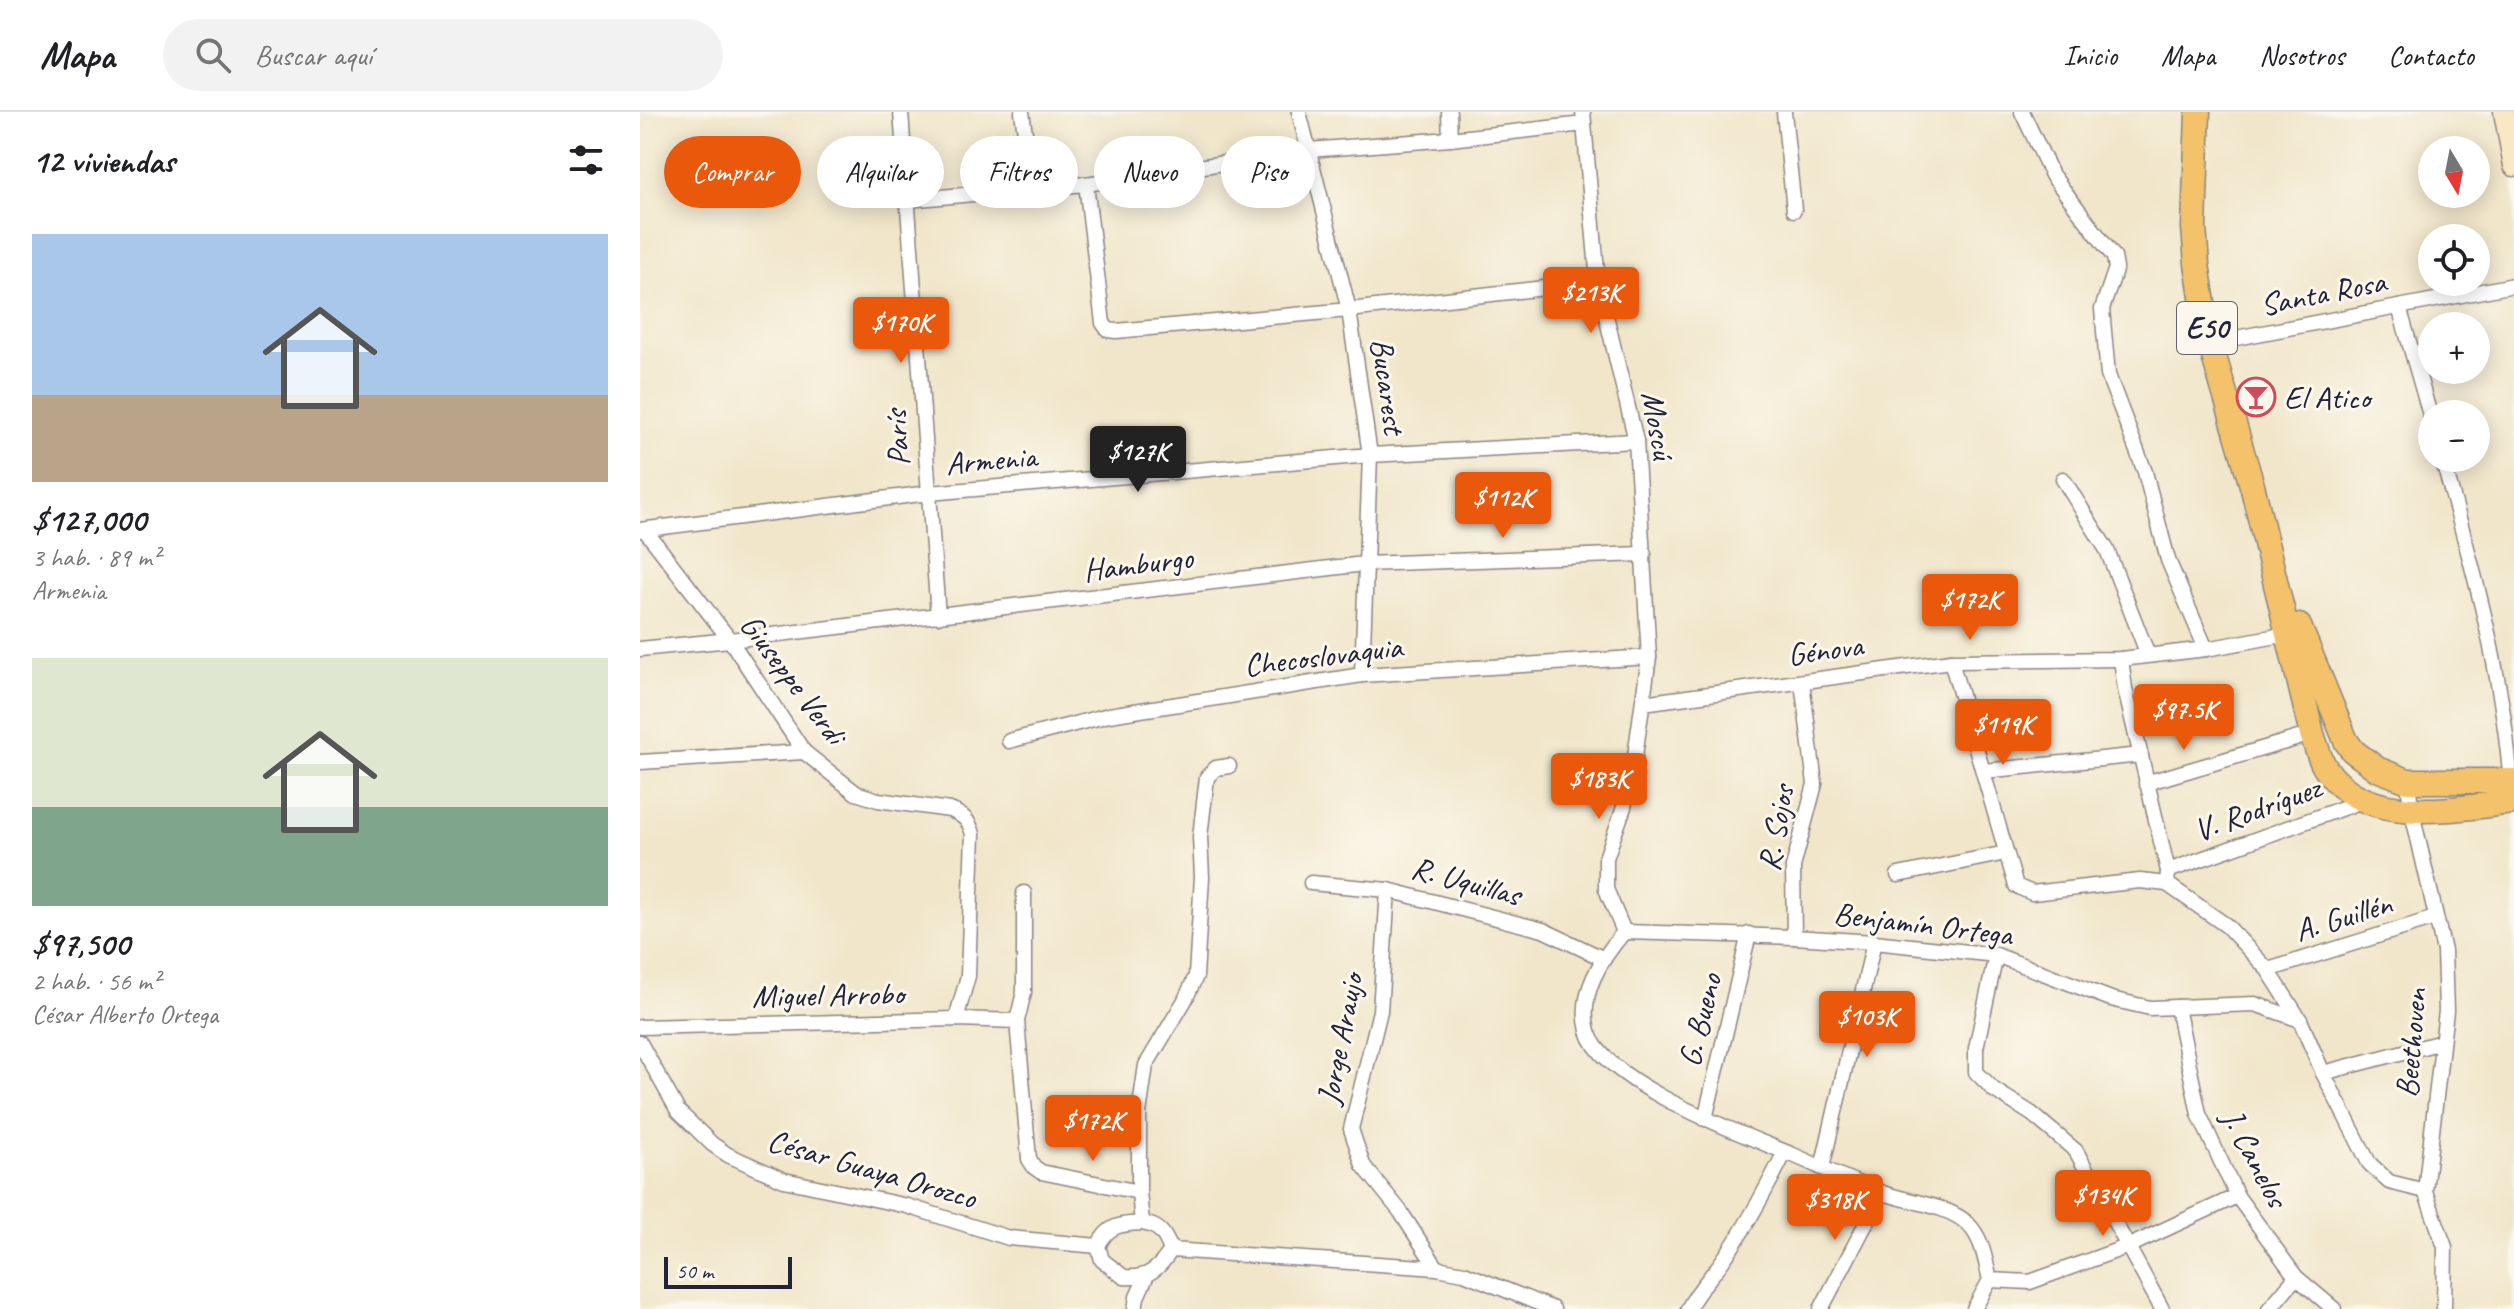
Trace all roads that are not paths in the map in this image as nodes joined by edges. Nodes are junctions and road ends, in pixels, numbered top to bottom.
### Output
1 (901, 112) edge
2 (1022, 112) edge
3 (1299, 112) edge
4 (1449, 112) edge
5 (1784, 112) edge
6 (2022, 112) edge
7 (2198, 112) edge
8 (2504, 112) edge
9 (1584, 118) edge
10 (903, 136) edge
11 (1025, 136) edge
12 (1305, 136) edge
13 (1450, 139) junction
14 (1315, 150) edge
15 (1221, 163) edge
16 (2514, 166) edge
17 (1315, 174) edge
18 (1086, 184) junction
19 (1078, 185) edge
20 (908, 208) edge
21 (1794, 210) dead end
22 (1598, 282) junction
23 (2514, 285) edge
24 (2399, 307) junction
25 (1349, 310) junction
26 (2236, 338) dead end
27 (2426, 400) edge
28 (1636, 441) junction
29 (1370, 455) junction
30 (2446, 472) edge
31 (2063, 479) dead end
32 (929, 493) junction
33 (642, 530) edge
34 (1644, 554) junction
35 (1364, 564) junction
36 (938, 616) junction
37 (2295, 633) junction
38 (730, 640) junction
39 (640, 649) edge
40 (2206, 649) junction
41 (2148, 655) junction
42 (1649, 657) junction
43 (2121, 659) junction
44 (1951, 661) junction
45 (1362, 675) junction
46 (1802, 682) junction
47 (1643, 703) junction
48 (2312, 734) junction
49 (1009, 741) dead end
50 (804, 752) junction
51 (2141, 755) junction
52 (640, 762) edge
53 (1229, 766) dead end
54 (1984, 771) junction
55 (2408, 781) junction
56 (2146, 783) junction
57 (2513, 792) edge
58 (2366, 800) junction
59 (2411, 808) junction
60 (2006, 853) junction
61 (1898, 875) dead end
62 (2168, 878) junction
63 (1311, 883) dead end
64 (1388, 890) junction
65 (1024, 893) dead end
66 (2435, 918) junction
67 (1624, 932) junction
68 (1749, 934) junction
69 (1794, 937) junction
70 (1874, 942) junction
71 (1996, 955) junction
72 (1602, 958) junction
73 (2268, 970) junction
74 (2177, 1007) junction
75 (956, 1019) junction
76 (2300, 1020) junction
77 (1017, 1021) junction
78 (640, 1027) edge
79 (2442, 1042) junction
80 (640, 1043) edge
81 (2323, 1073) junction
82 (1705, 1119) junction
83 (1785, 1152) junction
84 (1822, 1168) junction
85 (2425, 1191) junction
86 (1139, 1192) junction
87 (1882, 1193) junction
88 (2237, 1196) junction
89 (1142, 1223) junction
90 (1098, 1246) junction
91 (2129, 1246) junction
92 (1171, 1250) junction
93 (1437, 1268) junction
94 (1147, 1275) junction
95 (1124, 1277) junction
96 (2296, 1277) junction
97 (1990, 1280) junction
98 (1136, 1303) edge
99 (1553, 1309) edge
100 (1688, 1309) edge
101 (1821, 1309) edge
102 (1974, 1309) edge
103 (2162, 1309) edge
104 (2269, 1309) edge
105 (2334, 1309) edge
106 (2444, 1309) edge

1 - 10 street, París
2 - 11 street
3 - 12 street, Bucarest
4 - 13 street
5 - 21 street
6 - 40 street
7 - 37 highway, E50
8 - 16 main road
9 - 13 street
9 - 22 street, Moscú
13 - 14 street
15 - 18 street
17 - 25 street, Bucarest
18 - 19 street
18 - 25 street
20 - 32 street, París
22 - 25 street
22 - 28 street, Moscú
23 - 24 street, Santa Rosa
24 - 26 street, Santa Rosa
24 - 27 street
25 - 29 street, Bucarest
28 - 29 street, Armenia
28 - 34 street, Moscú
29 - 32 street, Armenia
29 - 35 street, Bucarest
30 - 57 street
31 - 41 street
32 - 33 street, Armenia
32 - 36 street, París
33 - 38 street, Giuseppe Verdi
34 - 35 street, Hamburgo
34 - 42 street, Moscú
35 - 36 street, Hamburgo
35 - 45 street, Bucarest
36 - 38 street, Hamburgo
37 - 40 street, Génova
37 - 48 highway, E50
37 - 55 highway, E50
38 - 39 street, Hamburgo
38 - 50 street, Giuseppe Verdi
40 - 41 street, Génova
41 - 43 street, Génova
42 - 45 street, Checoslovaquia
42 - 47 street, Moscú
43 - 44 street, Génova
43 - 51 street
44 - 46 street, Génova
44 - 54 street
45 - 49 street, Checoslovaquia
46 - 47 street, Génova
46 - 69 street, R. Sojos
47 - 67 street, Moscú
48 - 56 street
48 - 58 highway, E50
50 - 52 street
50 - 75 street, Giuseppe Verdi
51 - 54 street
51 - 56 street
53 - 86 street
54 - 60 street
55 - 57 highway, E50
55 - 59 street, Beethoven
56 - 62 street
57 - 59 highway, E50
58 - 59 highway, E50
58 - 62 street, V. Rodríguez
59 - 66 street, Beethoven
60 - 61 street
60 - 62 street
62 - 73 street
63 - 64 street, R. Uquillas
64 - 72 street, R. Uquillas
64 - 93 street, Jorge Araujo
65 - 77 street
66 - 73 street, A. Guillén
66 - 79 street, Beethoven
67 - 68 street, Benjamín Ortega
67 - 72 street
68 - 69 street, Benjamín Ortega
68 - 82 street, G. Bueno
69 - 70 street, Benjamín Ortega
70 - 71 street, Benjamín Ortega
70 - 84 street
71 - 74 street, Benjamín Ortega
71 - 91 street
72 - 82 street
73 - 76 street
74 - 76 street, Benjamín Ortega
74 - 88 street, J. Canelos
75 - 77 street, Miguel Arrobo
75 - 78 street, Miguel Arrobo
76 - 81 street
77 - 86 street
79 - 81 street
79 - 85 street, Beethoven
80 - 90 street, César Guaya Orozco
81 - 85 street
82 - 83 street
83 - 84 street
83 - 100 street
84 - 87 street
85 - 106 street, Beethoven
86 - 89 street
87 - 97 street
87 - 101 street
88 - 91 street
88 - 96 street, J. Canelos
89 - 90 street
89 - 92 street
90 - 95 street
91 - 97 street
91 - 103 street
92 - 93 street
92 - 94 street
93 - 99 street
94 - 95 street
94 - 98 street
95 - 98 street
96 - 104 street
96 - 105 street, J. Canelos
97 - 102 street

